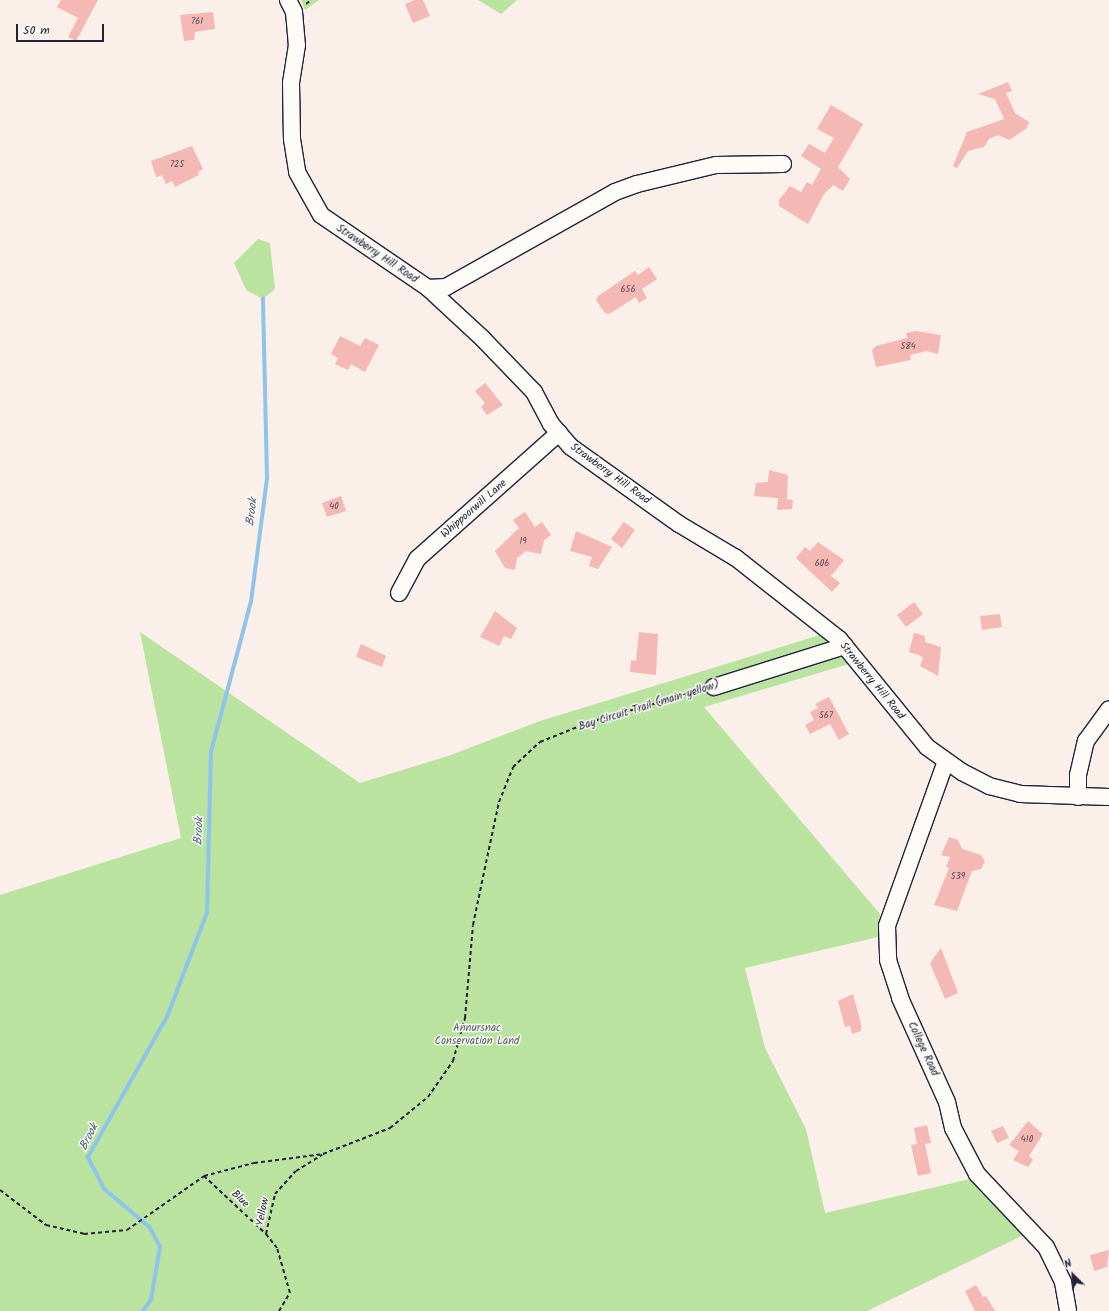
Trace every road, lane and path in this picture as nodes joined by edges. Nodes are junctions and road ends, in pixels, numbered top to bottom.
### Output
1 (288, 0) edge
2 (783, 164) dead end
3 (428, 288) junction
4 (559, 434) junction
5 (399, 593) dead end
6 (845, 646) junction
7 (714, 687) joint
8 (1109, 709) edge
9 (946, 761) junction
10 (1078, 797) junction
11 (1109, 797) edge
12 (323, 1154) junction
13 (204, 1176) junction
14 (0, 1190) edge
15 (266, 1234) junction
16 (279, 1311) edge
17 (1068, 1311) edge

1 - 3 street, Strawberry Hill Road
2 - 3 street
3 - 4 street, Strawberry Hill Road
4 - 5 street, Whippoorwill Lane
4 - 6 street, Strawberry Hill Road
6 - 7 street, Bay Circuit Trail (main-yellow)
6 - 9 street, Strawberry Hill Road
7 - 12 path, Bay Circuit Trail (main-yellow)
8 - 10 street
9 - 10 street, Strawberry Hill Road
9 - 17 street, College Road
10 - 11 street, Strawberry Hill Road
12 - 13 path, Bay Circuit Trail (main-yellow)
12 - 15 path, Yellow
13 - 14 path, Bay Circuit Trail (main-yellow)
13 - 15 path, Blue
15 - 16 path, Yellow

